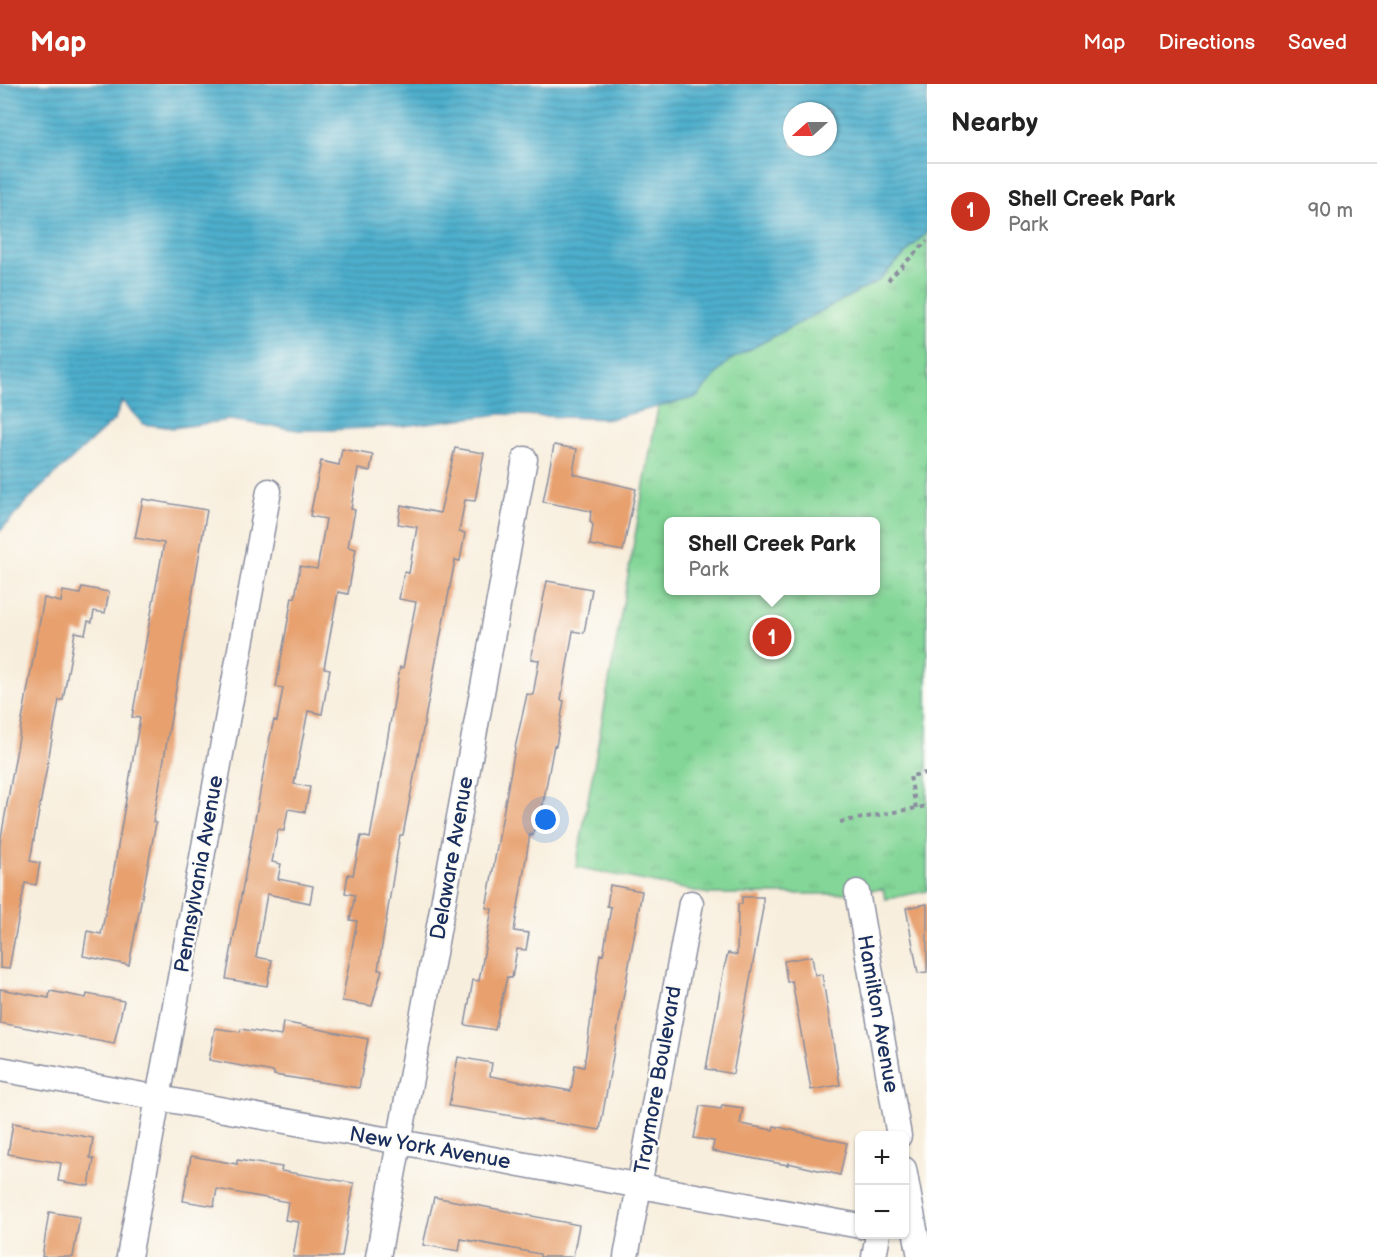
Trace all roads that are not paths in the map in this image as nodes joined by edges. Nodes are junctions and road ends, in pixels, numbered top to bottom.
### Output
1 (525, 459) dead end
2 (269, 491) dead end
3 (857, 892) dead end
4 (691, 903) dead end
5 (0, 1069) edge
6 (158, 1098) junction
7 (898, 1131) edge
8 (399, 1143) junction
9 (907, 1185) edge
10 (639, 1186) junction
11 (855, 1225) edge
12 (877, 1239) edge
13 (917, 1240) edge
14 (129, 1257) edge
15 (378, 1257) edge
16 (626, 1257) edge
17 (874, 1257) edge

1 - 8 street, Delaware Avenue
2 - 6 street, Pennsylvania Avenue
3 - 7 street, Hamilton Avenue
4 - 10 street, Traymore Boulevard
5 - 6 street, New York Avenue
6 - 8 street, New York Avenue
6 - 14 street, Pennsylvania Avenue
8 - 10 street, New York Avenue
8 - 15 street, Delaware Avenue
9 - 13 street
10 - 11 street, New York Avenue
10 - 16 street, Traymore Boulevard
12 - 17 street

